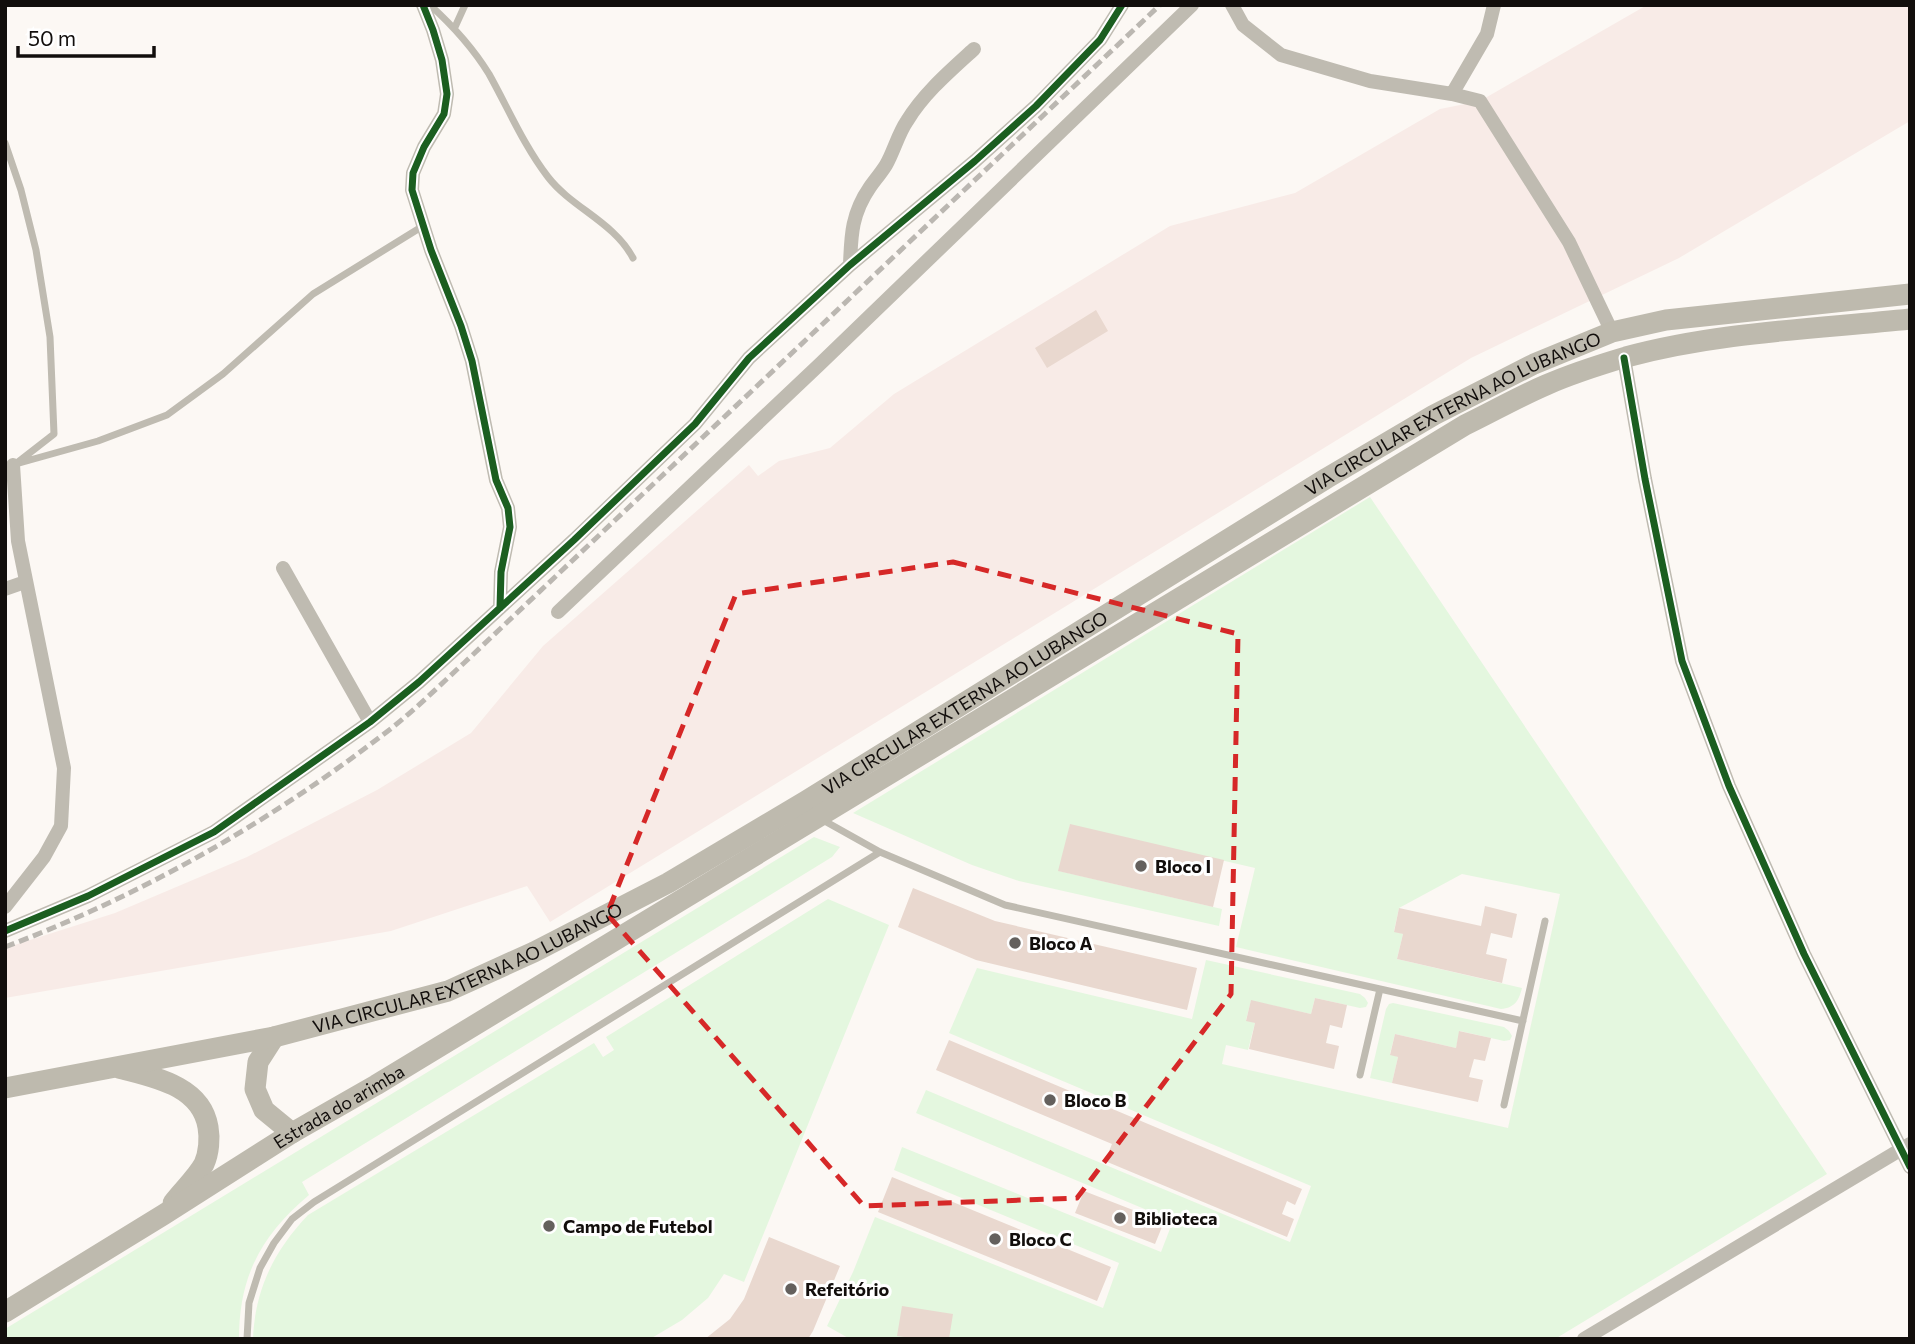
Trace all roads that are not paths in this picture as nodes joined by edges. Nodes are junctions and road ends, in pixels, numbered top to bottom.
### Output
1 (423, 5) edge
2 (429, 5) edge
3 (465, 5) edge
4 (1122, 5) edge
5 (1192, 5) edge
6 (1232, 5) edge
7 (1494, 5) edge
8 (455, 27) junction
9 (974, 49) dead end
10 (1452, 94) junction
11 (5, 143) edge
12 (423, 226) junction
13 (632, 258) dead end
14 (850, 265) junction
15 (1910, 294) edge
16 (1910, 319) edge
17 (1612, 332) junction
18 (1624, 358) junction
19 (9, 466) edge
20 (283, 568) dead end
21 (25, 582) junction
22 (5, 589) edge
23 (500, 608) junction
24 (558, 612) dead end
25 (370, 722) junction
26 (817, 817) junction
27 (880, 852) junction
28 (673, 904) joint
29 (5, 907) edge
30 (1545, 921) dead end
31 (5, 931) edge
32 (1380, 989) junction
33 (1523, 1021) junction
34 (274, 1037) junction
35 (113, 1066) junction
36 (1360, 1075) dead end
37 (5, 1088) edge
38 (1504, 1105) dead end
39 (292, 1133) junction
40 (1905, 1147) edge
41 (1910, 1167) edge
42 (163, 1215) junction
43 (5, 1312) edge
44 (1596, 1334) edge
45 (247, 1339) edge
46 (1584, 1339) edge

1 - 12 street
2 - 8 lane
3 - 8 lane
4 - 14 street
5 - 24 street
6 - 10 street
7 - 10 street
8 - 13 lane
9 - 14 street
10 - 17 street
11 - 19 lane
12 - 19 lane
12 - 23 street
14 - 23 street
15 - 17 main road, VIA CIRCULAR EXTERNA AO LUBANGO
16 - 18 main road, VIA CIRCULAR EXTERNA AO LUBANGO
17 - 34 main road, VIA CIRCULAR EXTERNA AO LUBANGO
18 - 26 main road, VIA CIRCULAR EXTERNA AO LUBANGO
18 - 40 street
19 - 21 street
20 - 25 street
21 - 22 street
21 - 29 street
23 - 25 street
25 - 31 street
26 - 27 lane
26 - 28 main road, VIA CIRCULAR EXTERNA AO LUBANGO
27 - 32 lane
27 - 45 lane
28 - 39 main road, Estrada do arimba
30 - 33 lane
32 - 33 lane
32 - 36 lane
33 - 38 lane
34 - 35 main road, VIA CIRCULAR EXTERNA AO LUBANGO
34 - 39 main road
35 - 37 main road, VIA CIRCULAR EXTERNA AO LUBANGO
35 - 42 main road
39 - 42 main road, Estrada do arimba
40 - 41 street
40 - 44 street
42 - 43 main road, Estrada do arimba
44 - 46 street

